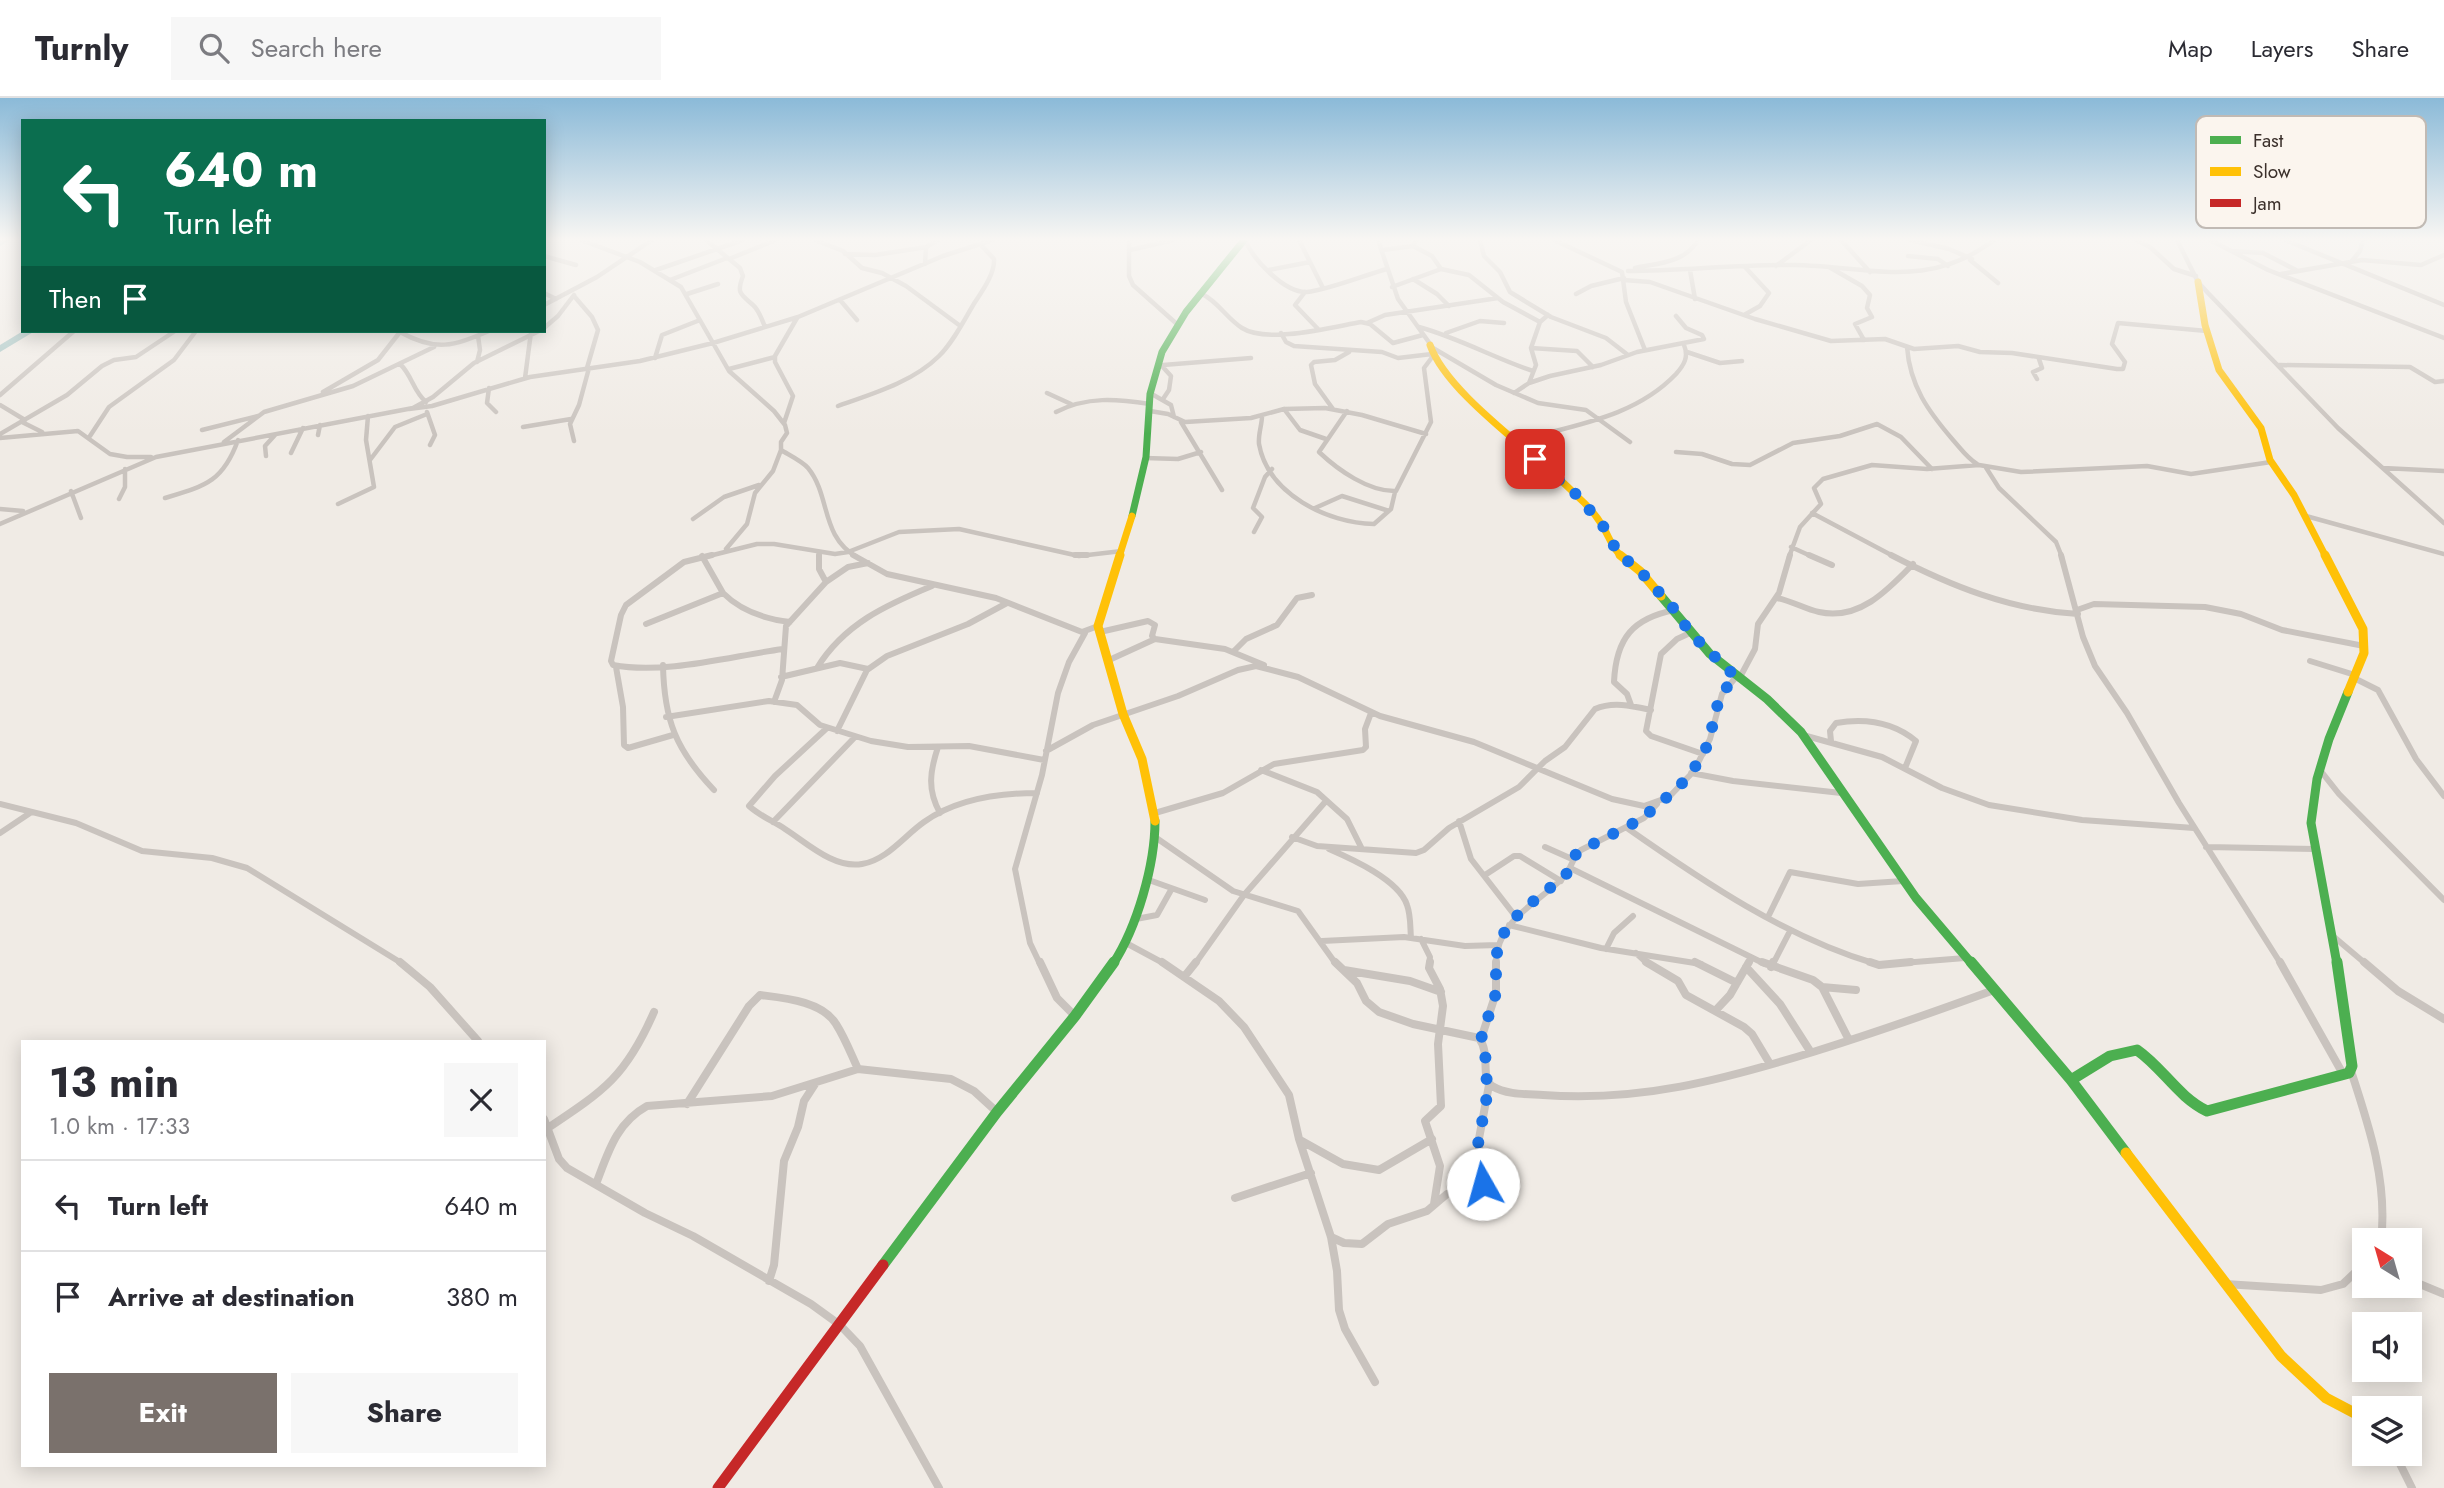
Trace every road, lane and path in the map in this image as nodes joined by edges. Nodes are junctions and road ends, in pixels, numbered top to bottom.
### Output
1 (566, 305) edge
2 (583, 305) edge
3 (692, 305) edge
4 (753, 305) edge
5 (828, 305) edge
6 (844, 305) edge
7 (930, 305) edge
8 (974, 305) edge
9 (1155, 305) edge
10 (1192, 305) edge
11 (1220, 305) edge
12 (1295, 305) edge
13 (1402, 305) edge
14 (1456, 305) edge
15 (1510, 305) edge
16 (1531, 305) edge
17 (1627, 305) edge
18 (1713, 305) edge
19 (1761, 305) edge
20 (1868, 305) edge
21 (2202, 305) edge
22 (2222, 305) edge
23 (2357, 305) edge
24 (1449, 306) joint
25 (1406, 313) junction
26 (1548, 315) junction
27 (1744, 315) junction
28 (1676, 316) dead end
29 (798, 317) junction
30 (700, 320) junction
31 (857, 320) dead end
32 (1540, 322) junction
33 (1367, 323) junction
34 (1504, 323) dead end
35 (959, 325) junction
36 (1178, 325) junction
37 (546, 326) edge
38 (765, 327) junction
39 (1417, 327) junction
40 (1318, 329) junction
41 (2207, 331) junction
42 (72, 333) edge
43 (172, 333) edge
44 (194, 333) edge
45 (399, 333) edge
46 (402, 333) edge
47 (485, 333) edge
48 (531, 333) edge
49 (1281, 333) junction
50 (1445, 334) junction
51 (1423, 335) junction
52 (478, 336) junction
53 (2444, 338) edge
54 (1864, 340) junction
55 (713, 343) junction
56 (1685, 345) junction
57 (434, 347) junction
58 (1907, 347) junction
59 (1531, 348) junction
60 (1645, 350) junction
61 (1349, 352) junction
62 (1432, 352) junction
63 (1687, 352) junction
64 (1628, 355) junction
65 (655, 358) junction
66 (775, 358) junction
67 (1251, 358) dead end
68 (2039, 359) junction
69 (1742, 361) dead end
70 (477, 362) junction
71 (400, 364) junction
72 (1160, 365) junction
73 (2279, 365) junction
74 (1593, 367) junction
75 (588, 368) junction
76 (729, 369) junction
77 (1533, 371) junction
78 (526, 378) junction
79 (2038, 379) dead end
80 (2444, 381) edge
81 (1529, 383) junction
82 (489, 388) junction
83 (1047, 393) dead end
84 (1514, 393) junction
85 (319, 395) junction
86 (0, 396) edge
87 (1163, 399) junction
88 (1150, 403) junction
89 (426, 404) junction
90 (1071, 404) junction
91 (0, 405) edge
92 (838, 406) dead end
93 (1284, 409) junction
94 (1333, 409) junction
95 (1347, 411) junction
96 (496, 412) dead end
97 (1056, 412) dead end
98 (427, 414) junction
99 (369, 415) junction
100 (258, 416) junction
101 (1262, 416) junction
102 (1174, 417) junction
103 (571, 419) junction
104 (1601, 420) junction
105 (23, 421) junction
106 (1181, 422) junction
107 (99, 423) junction
108 (784, 423) junction
109 (320, 425) junction
110 (523, 427) dead end
111 (303, 428) junction
112 (202, 430) dead end
113 (44, 432) junction
114 (83, 432) junction
115 (276, 433) junction
116 (1426, 434) junction
117 (318, 435) dead end
118 (0, 436) edge
119 (90, 436) junction
120 (1326, 439) junction
121 (238, 440) junction
122 (574, 440) dead end
123 (1517, 441) junction
124 (1630, 442) dead end
125 (222, 443) junction
126 (430, 445) dead end
127 (781, 450) junction
128 (1201, 452) junction
129 (1676, 452) dead end
130 (291, 453) dead end
131 (266, 456) dead end
132 (156, 457) junction
133 (1145, 458) junction
134 (370, 460) junction
135 (2272, 462) junction
136 (1982, 466) junction
137 (2381, 467) junction
138 (125, 469) junction
139 (1272, 469) junction
140 (1932, 469) junction
141 (2444, 471) edge
142 (761, 485) junction
143 (1222, 490) dead end
144 (71, 491) junction
145 (1395, 492) junction
146 (165, 498) dead end
147 (119, 499) dead end
148 (338, 504) dead end
149 (1315, 508) junction
150 (0, 509) edge
151 (25, 511) junction
152 (1389, 511) junction
153 (1812, 513) junction
154 (2306, 516) junction
155 (81, 518) dead end
156 (693, 519) dead end
157 (2444, 523) edge
158 (0, 524) edge
159 (1254, 532) dead end
160 (1791, 547) junction
161 (726, 550) junction
162 (1122, 551) junction
163 (848, 552) junction
164 (819, 553) junction
165 (2444, 554) edge
166 (702, 556) junction
167 (868, 563) junction
168 (1913, 564) junction
169 (1832, 565) dead end
170 (826, 582) junction
171 (934, 585) junction
172 (723, 593) junction
173 (1312, 595) dead end
174 (1777, 598) junction
175 (1007, 603) junction
176 (1675, 610) junction
177 (2078, 612) junction
178 (790, 622) junction
179 (646, 624) dead end
180 (1099, 629) junction
181 (1085, 633) junction
182 (1690, 633) junction
183 (1155, 639) junction
184 (2364, 646) junction
185 (783, 649) junction
186 (1234, 651) junction
187 (1107, 661) junction
188 (2310, 661) dead end
189 (663, 665) junction
190 (616, 667) junction
191 (1267, 667) junction
192 (817, 668) junction
193 (868, 669) junction
194 (2355, 676) junction
195 (781, 677) junction
196 (1738, 678) junction
197 (774, 702) junction
198 (1631, 705) junction
199 (1651, 709) junction
200 (1371, 713) junction
201 (1123, 714) junction
202 (666, 717) junction
203 (827, 728) junction
204 (837, 731) junction
205 (1803, 734) junction
206 (673, 735) junction
207 (855, 737) junction
208 (1831, 741) junction
209 (938, 747) junction
210 (1046, 751) junction
211 (1703, 754) junction
212 (1044, 760) junction
213 (1539, 766) junction
214 (1905, 768) junction
215 (1261, 770) junction
216 (2320, 770) junction
217 (1691, 773) junction
218 (714, 790) dead end
219 (1037, 793) junction
220 (1841, 793) junction
221 (2444, 796) edge
222 (1326, 801) junction
223 (0, 804) edge
224 (1657, 804) junction
225 (30, 813) junction
226 (940, 813) junction
227 (1155, 813) junction
228 (1459, 821) junction
229 (773, 822) junction
230 (1627, 828) junction
231 (2194, 828) junction
232 (0, 833) edge
233 (1155, 837) junction
234 (1293, 837) junction
235 (1322, 847) junction
236 (1545, 847) dead end
237 (2206, 847) junction
238 (1362, 849) junction
239 (2315, 849) junction
240 (1572, 859) junction
241 (1570, 868) junction
242 (1485, 875) junction
243 (1146, 879) junction
244 (1561, 881) junction
245 (1903, 881) junction
246 (1171, 890) junction
247 (1244, 895) junction
248 (1205, 900) dead end
249 (2444, 900) edge
250 (1516, 916) junction
251 (1633, 916) dead end
252 (1768, 917) junction
253 (1136, 919) junction
254 (1509, 925) junction
255 (1790, 930) junction
256 (2333, 935) junction
257 (1411, 938) junction
258 (1421, 939) junction
259 (1321, 941) junction
260 (1126, 943) junction
261 (1498, 945) junction
262 (1606, 949) junction
263 (1636, 953) junction
264 (1752, 958) junction
265 (1965, 958) junction
266 (1746, 967) junction
267 (1770, 967) junction
268 (1342, 970) junction
269 (1184, 977) junction
270 (1737, 983) junction
271 (1822, 987) junction
272 (1856, 990) dead end
273 (1994, 990) junction
274 (1441, 992) junction
275 (1716, 1010) junction
276 (654, 1012) dead end
277 (1075, 1016) junction
278 (2444, 1019) edge
279 (1440, 1029) junction
280 (1481, 1039) junction
281 (477, 1040) edge
282 (1849, 1040) junction
283 (1810, 1051) junction
284 (1770, 1064) junction
285 (858, 1069) junction
286 (2347, 1073) junction
287 (2071, 1080) junction
288 (815, 1083) junction
289 (1489, 1085) junction
290 (687, 1104) junction
291 (998, 1112) junction
292 (546, 1124) edge
293 (548, 1128) junction
294 (1299, 1139) junction
295 (1432, 1139) junction
296 (1311, 1173) junction
297 (596, 1184) junction
298 (1235, 1198) dead end
299 (1434, 1204) junction
300 (2382, 1228) edge
301 (1331, 1237) junction
302 (2352, 1275) edge
303 (769, 1281) junction
304 (2223, 1284) junction
305 (2422, 1285) edge
306 (2444, 1294) edge
307 (840, 1325) junction
308 (1374, 1382) dead end
309 (2352, 1412) edge
310 (2401, 1466) edge
311 (718, 1488) edge
312 (939, 1488) edge
313 (2412, 1488) edge

1 - 37 street
2 - 75 street
3 - 30 street
4 - 38 street
5 - 29 street
6 - 31 street
7 - 35 street
8 - 35 street
9 - 36 street
10 - 36 street
11 - 49 street
12 - 40 street
13 - 25 street
14 - 24 street
15 - 32 street
16 - 26 street
17 - 60 street
18 - 27 street
19 - 27 street
20 - 54 street
21 - 41 street
22 - 73 street
23 - 53 street
24 - 25 street
25 - 33 street
25 - 39 street
26 - 32 street
26 - 64 street
27 - 54 street
28 - 56 street
29 - 38 street
29 - 66 street
30 - 55 street
30 - 65 street
32 - 59 street
33 - 40 street
33 - 51 street
34 - 50 street
35 - 92 street
36 - 72 street
38 - 55 street
39 - 50 street
39 - 51 street
40 - 49 street
41 - 68 street
41 - 135 street
42 - 86 street
43 - 105 street
44 - 107 street
45 - 85 street
46 - 57 street
47 - 52 street
48 - 70 street
48 - 78 street
49 - 61 street
50 - 77 street
51 - 62 street
52 - 57 street
52 - 70 street
54 - 58 street
55 - 65 street
55 - 76 street
56 - 60 street
56 - 63 street
57 - 71 street
58 - 68 street
58 - 136 street
59 - 74 street
59 - 77 street
60 - 64 street
61 - 62 street
61 - 94 street
62 - 84 street
62 - 116 street
62 - 123 street
63 - 69 street
63 - 104 street
64 - 74 street
65 - 75 street
66 - 76 street
66 - 108 street
67 - 72 street
68 - 79 street
70 - 89 street
71 - 85 street
71 - 89 street
72 - 87 street
72 - 88 street
73 - 80 street
73 - 137 street
74 - 81 street
75 - 78 street
75 - 103 street
76 - 108 street
77 - 81 street
78 - 82 street
81 - 84 street
82 - 89 street
82 - 96 street
83 - 90 street
84 - 104 street
85 - 100 street
87 - 88 street
87 - 102 street
88 - 90 street
88 - 102 street
88 - 133 street
89 - 98 street
89 - 99 street
90 - 97 street
91 - 105 street
93 - 94 street
93 - 101 street
93 - 120 street
94 - 95 street
95 - 116 street
95 - 120 street
98 - 126 street
98 - 134 street
99 - 109 street
99 - 134 street
100 - 112 street
100 - 125 street
101 - 106 street
101 - 139 street
102 - 106 street
103 - 110 street
103 - 122 street
104 - 123 street
104 - 124 street
105 - 113 street
105 - 118 street
106 - 128 street
107 - 114 street
107 - 119 street
108 - 127 street
109 - 111 street
109 - 117 street
111 - 115 street
111 - 130 street
113 - 114 street
113 - 118 street
114 - 119 street
115 - 121 street
115 - 131 street
116 - 145 street
119 - 132 street
120 - 145 street
121 - 125 street
121 - 146 street
123 - 176 street
125 - 132 street
127 - 142 street
127 - 163 street
128 - 133 street
128 - 143 street
129 - 140 street
132 - 138 street
133 - 162 street
134 - 148 street
135 - 136 street
135 - 154 street
136 - 140 street
136 - 177 street
137 - 141 street
137 - 157 street
138 - 144 street
138 - 147 street
139 - 149 street
139 - 159 street
140 - 153 street
142 - 156 street
142 - 161 street
144 - 151 street
144 - 155 street
145 - 152 street
149 - 152 street
149 - 152 street
150 - 151 street
151 - 158 street
153 - 160 street
153 - 168 street
154 - 165 street
154 - 184 street
160 - 169 street
160 - 174 street
161 - 164 street
161 - 166 street
162 - 163 street
162 - 180 street
163 - 164 street
163 - 167 street
164 - 170 street
166 - 172 street
166 - 190 street
167 - 170 street
167 - 171 street
168 - 174 street
168 - 177 street
170 - 178 street
171 - 175 street
171 - 192 street
172 - 178 street
172 - 179 street
173 - 186 street
174 - 196 street
175 - 181 street
175 - 193 street
176 - 182 street
176 - 198 street
177 - 184 street
177 - 231 street
178 - 185 street
180 - 181 street
180 - 183 street
180 - 187 street
181 - 210 street
182 - 196 street
182 - 199 street
183 - 186 street
183 - 187 street
184 - 194 street
185 - 189 street
185 - 195 street
186 - 191 street
187 - 201 street
188 - 194 street
189 - 190 street
189 - 202 street
190 - 206 street
191 - 200 street
191 - 201 street
192 - 193 street
192 - 195 street
193 - 204 street
194 - 216 street
194 - 221 street
195 - 197 street
196 - 205 street
196 - 211 street
197 - 202 street
197 - 203 street
198 - 199 street
198 - 213 street
199 - 211 street
200 - 213 street
200 - 215 street
201 - 210 street
201 - 227 street
202 - 206 street
203 - 204 street
203 - 229 street
204 - 207 street
205 - 208 street
205 - 220 street
206 - 218 street
207 - 209 street
207 - 229 street
208 - 214 street
208 - 214 street
209 - 212 street
209 - 226 street
210 - 212 street
211 - 217 street
212 - 219 street
213 - 224 street
213 - 228 street
214 - 231 street
215 - 222 street
215 - 227 street
216 - 239 street
216 - 249 street
217 - 220 street
217 - 224 street
219 - 226 street
219 - 277 street
220 - 245 street
222 - 234 street
222 - 238 street
223 - 225 street
224 - 230 street
225 - 232 street
225 - 281 street
226 - 229 street
227 - 233 street
228 - 238 street
228 - 242 street
230 - 240 street
230 - 252 street
231 - 237 street
233 - 243 street
233 - 247 street
234 - 235 street
234 - 247 street
235 - 238 street
235 - 257 street
236 - 240 street
237 - 239 street
237 - 286 street
239 - 256 street
240 - 241 street
241 - 244 street
241 - 264 street
242 - 244 street
242 - 250 street
243 - 246 street
243 - 253 street
244 - 250 street
245 - 252 street
245 - 265 street
246 - 248 street
246 - 253 street
247 - 259 street
247 - 269 street
250 - 254 street
251 - 262 street
252 - 255 street
253 - 260 street
254 - 261 street
254 - 262 street
255 - 265 street
255 - 267 street
256 - 278 street
256 - 286 street
257 - 258 street
257 - 259 street
258 - 261 street
258 - 274 street
259 - 268 street
260 - 269 street
260 - 277 street
261 - 280 street
262 - 263 street
263 - 270 street
263 - 275 street
264 - 266 street
264 - 267 street
265 - 273 street
266 - 270 street
266 - 283 street
267 - 271 street
268 - 274 street
268 - 279 street
269 - 294 street
270 - 275 street
271 - 272 street
271 - 282 street
273 - 282 street
273 - 287 street
274 - 279 street
275 - 284 street
276 - 293 street
277 - 291 street
279 - 280 street
279 - 295 street
280 - 289 street
282 - 283 street
283 - 284 street
284 - 289 street
285 - 288 street
285 - 290 street
285 - 291 street
286 - 287 street
286 - 300 street
287 - 304 street
288 - 290 street
288 - 303 street
289 - 299 street
290 - 297 street
291 - 307 street
292 - 293 street
293 - 297 street
294 - 295 street
294 - 296 street
295 - 299 street
296 - 298 street
296 - 301 street
297 - 303 street
299 - 301 street
301 - 308 street
302 - 304 street
303 - 307 street
304 - 309 street
305 - 306 street
307 - 311 street
307 - 312 street
310 - 313 street

